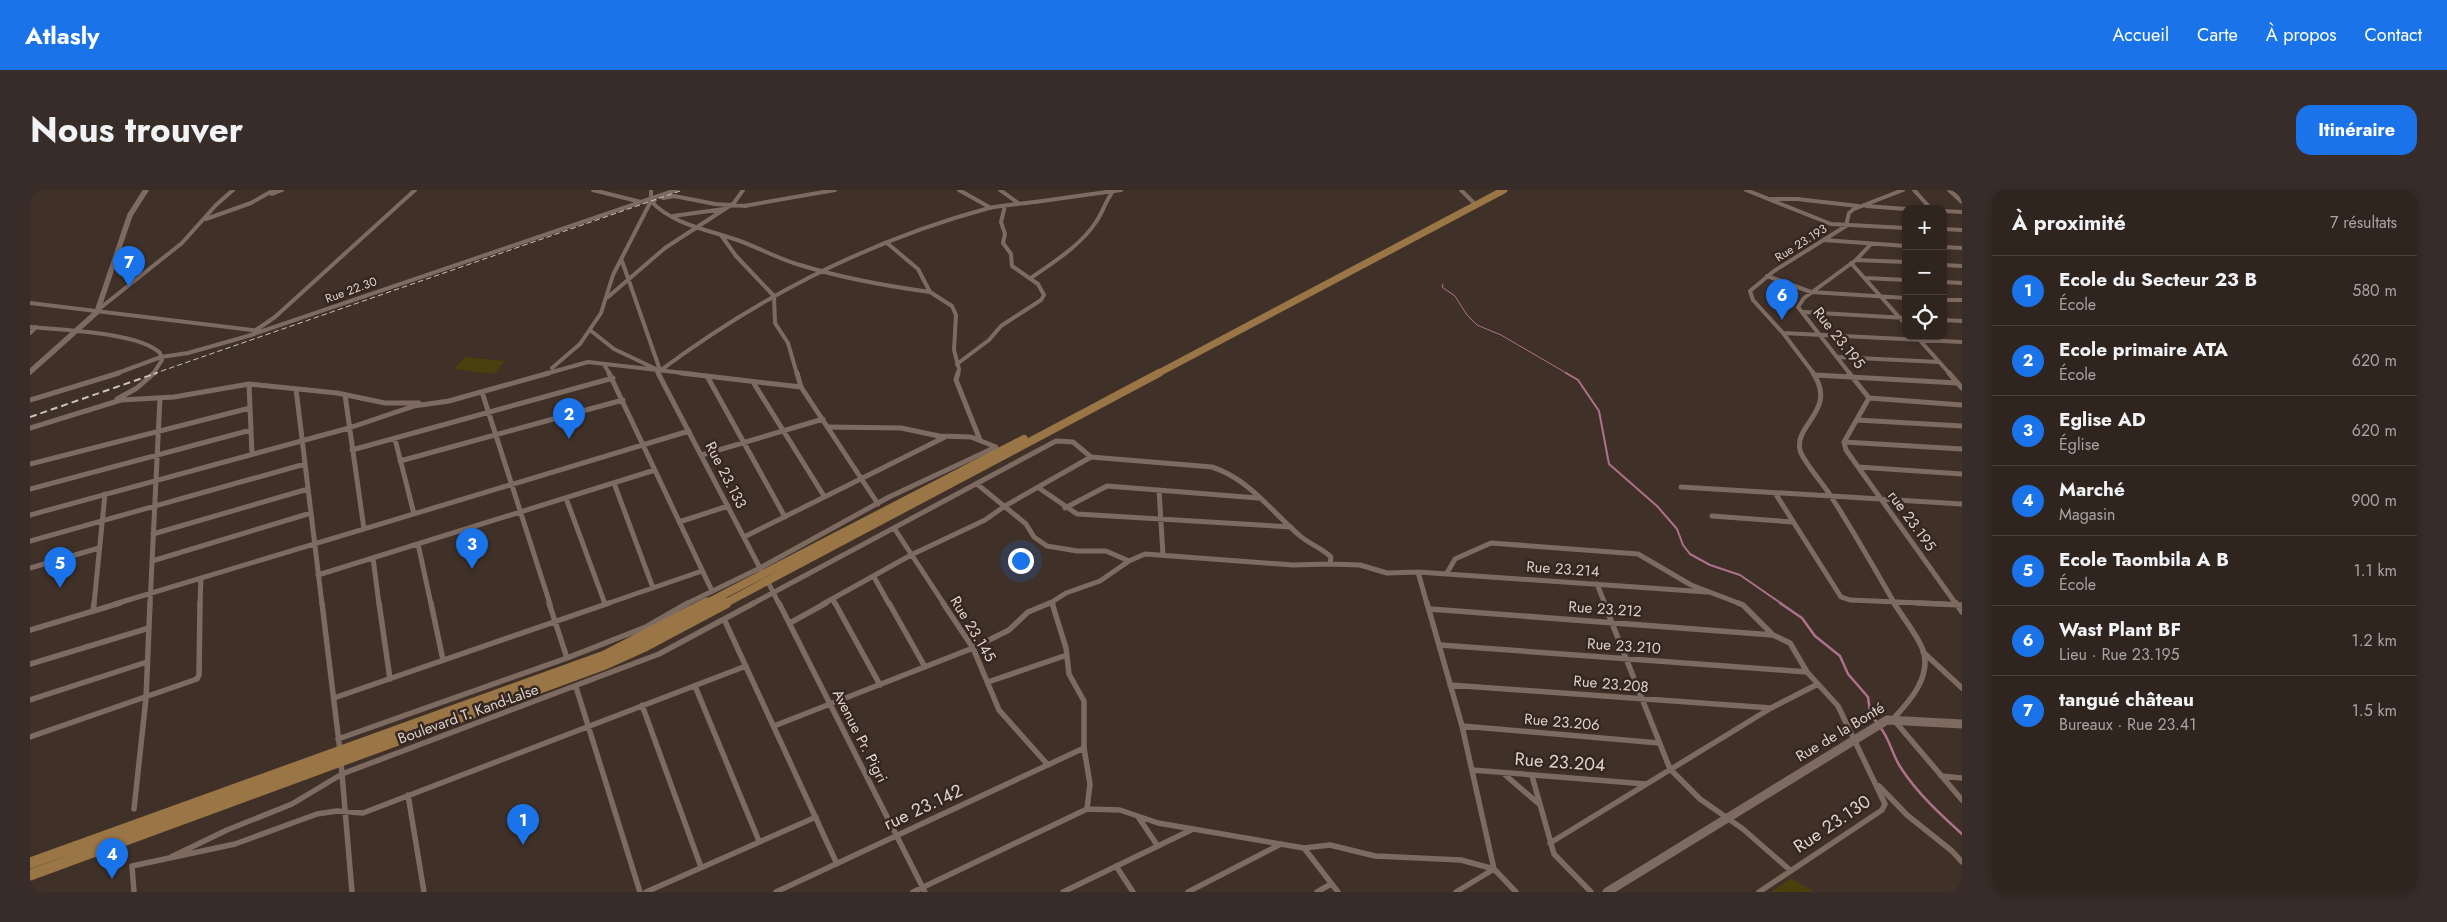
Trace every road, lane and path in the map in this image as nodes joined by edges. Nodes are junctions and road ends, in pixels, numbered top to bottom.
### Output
1 (146, 190) edge
2 (233, 190) edge
3 (274, 190) edge
4 (282, 190) edge
5 (415, 190) edge
6 (593, 190) edge
7 (646, 190) edge
8 (676, 190) edge
9 (743, 190) edge
10 (835, 190) edge
11 (959, 190) edge
12 (1000, 190) edge
13 (1121, 190) edge
14 (1461, 190) edge
15 (1496, 190) edge
16 (1504, 190) edge
17 (1746, 190) edge
18 (1903, 190) edge
19 (1914, 190) edge
20 (1950, 190) edge
21 (651, 191) edge
22 (1112, 191) edge
23 (267, 196) junction
24 (1771, 199) junction
25 (651, 200) junction
26 (1962, 201) edge
27 (641, 202) junction
28 (1473, 202) junction
29 (1018, 204) junction
30 (731, 205) junction
31 (1927, 205) edge
32 (746, 206) junction
33 (1005, 206) junction
34 (1859, 206) junction
35 (991, 208) junction
36 (724, 209) junction
37 (1902, 209) edge
38 (1947, 211) edge
39 (1962, 212) edge
40 (672, 216) junction
41 (205, 219) junction
42 (1846, 226) junction
43 (696, 227) junction
44 (1902, 228) edge
45 (1947, 229) edge
46 (1960, 230) edge
47 (720, 234) junction
48 (1962, 235) edge
49 (1824, 240) junction
50 (887, 243) junction
51 (1871, 244) junction
52 (1902, 246) edge
53 (1947, 247) edge
54 (1962, 248) edge
55 (1856, 260) junction
56 (622, 261) junction
57 (1902, 262) edge
58 (1851, 263) junction
59 (1947, 265) edge
60 (1962, 266) edge
61 (823, 271) junction
62 (1768, 276) junction
63 (1031, 278) junction
64 (1865, 278) junction
65 (1902, 280) edge
66 (629, 281) junction
67 (1947, 282) edge
68 (1962, 283) edge
69 (930, 292) junction
70 (1811, 292) junction
71 (774, 296) junction
72 (1881, 297) junction
73 (607, 298) junction
74 (1902, 298) edge
75 (1947, 300) edge
76 (1962, 300) edge
77 (30, 303) edge
78 (98, 310) junction
79 (1803, 312) junction
80 (1899, 317) junction
81 (1902, 317) edge
82 (1902, 320) edge
83 (1947, 320) edge
84 (1962, 321) edge
85 (30, 326) edge
86 (36, 327) junction
87 (255, 330) junction
88 (590, 330) junction
89 (76, 331) junction
90 (263, 331) junction
91 (30, 332) edge
92 (1783, 333) junction
93 (1820, 335) junction
94 (1902, 338) edge
95 (1920, 340) edge
96 (1940, 340) edge
97 (1962, 342) edge
98 (1837, 356) junction
99 (161, 357) junction
100 (1939, 362) junction
101 (957, 364) junction
102 (604, 365) junction
103 (659, 370) junction
104 (30, 372) edge
105 (543, 373) junction
106 (1815, 375) junction
107 (707, 376) junction
108 (1853, 377) junction
109 (613, 378) junction
110 (753, 382) junction
111 (1957, 383) junction
112 (249, 384) junction
113 (801, 387) junction
114 (1962, 388) edge
115 (296, 389) junction
116 (482, 392) junction
117 (346, 395) junction
118 (160, 398) junction
119 (1869, 398) junction
120 (30, 400) edge
121 (622, 400) junction
122 (106, 404) junction
123 (424, 405) junction
124 (1962, 405) edge
125 (250, 408) junction
126 (488, 413) junction
127 (823, 419) junction
128 (1857, 420) junction
129 (829, 426) junction
130 (1962, 426) edge
131 (30, 428) edge
132 (349, 428) junction
133 (251, 430) junction
134 (157, 432) junction
135 (689, 432) junction
136 (782, 432) junction
137 (495, 435) junction
138 (946, 436) junction
139 (395, 439) junction
140 (980, 440) junction
141 (302, 441) junction
142 (1844, 442) junction
143 (744, 443) junction
144 (644, 445) junction
145 (996, 447) junction
146 (1962, 449) edge
147 (352, 450) junction
148 (1010, 450) junction
149 (252, 454) junction
150 (156, 455) junction
151 (702, 455) junction
152 (1091, 457) junction
153 (400, 461) junction
154 (30, 464) edge
155 (305, 464) junction
156 (1858, 467) junction
157 (655, 470) junction
158 (1962, 474) edge
159 (860, 478) junction
160 (155, 481) junction
161 (614, 483) junction
162 (977, 484) junction
163 (511, 485) junction
164 (1681, 487) dead end
165 (1039, 488) junction
166 (30, 489) edge
167 (308, 489) junction
168 (1159, 490) junction
169 (1775, 493) junction
170 (104, 494) junction
171 (824, 496) junction
172 (1831, 496) junction
173 (566, 498) junction
174 (1258, 498) junction
175 (1881, 499) junction
176 (878, 504) junction
177 (1962, 504) edge
178 (154, 506) junction
179 (728, 506) junction
180 (1005, 506) junction
181 (1065, 508) junction
182 (520, 512) junction
183 (311, 513) junction
184 (414, 514) junction
185 (30, 515) edge
186 (1712, 516) dead end
187 (785, 517) junction
188 (1161, 520) junction
189 (102, 521) junction
190 (679, 522) junction
191 (1792, 522) junction
192 (1291, 527) junction
193 (894, 528) junction
194 (364, 529) junction
195 (153, 534) junction
196 (744, 537) junction
197 (30, 541) edge
198 (315, 544) junction
199 (418, 544) junction
200 (99, 548) junction
201 (1163, 555) junction
202 (911, 556) junction
203 (373, 558) junction
204 (152, 561) junction
205 (1129, 561) junction
206 (1330, 564) junction
207 (30, 568) edge
208 (702, 571) junction
209 (1418, 572) junction
210 (1447, 574) junction
211 (318, 575) junction
212 (764, 575) junction
213 (874, 577) junction
214 (201, 578) junction
215 (1597, 584) junction
216 (653, 588) junction
217 (712, 591) junction
218 (773, 592) junction
219 (1707, 592) junction
220 (150, 594) junction
221 (833, 600) junction
222 (1895, 601) junction
223 (1052, 602) junction
224 (605, 604) junction
225 (1959, 604) edge
226 (1430, 609) junction
227 (93, 611) junction
228 (1962, 612) edge
229 (724, 619) junction
230 (555, 622) junction
231 (1612, 622) junction
232 (790, 624) junction
233 (149, 628) junction
234 (30, 630) edge
235 (1776, 635) junction
236 (1440, 645) junction
237 (973, 648) junction
238 (1923, 651) junction
239 (1066, 655) junction
240 (567, 658) junction
241 (1626, 658) junction
242 (443, 660) junction
243 (147, 662) junction
244 (30, 664) edge
245 (746, 666) junction
246 (925, 667) junction
247 (1807, 672) junction
248 (390, 678) junction
249 (988, 682) junction
250 (1818, 684) junction
251 (880, 685) junction
252 (1450, 685) junction
253 (695, 686) junction
254 (576, 687) junction
255 (1962, 688) edge
256 (146, 698) junction
257 (334, 698) junction
258 (1641, 699) junction
259 (30, 700) edge
260 (830, 704) junction
261 (642, 705) junction
262 (1770, 708) junction
263 (1890, 719) junction
264 (1962, 724) edge
265 (588, 725) junction
266 (774, 726) junction
267 (1462, 726) junction
268 (30, 737) edge
269 (1855, 738) junction
270 (338, 739) junction
271 (1659, 743) junction
272 (1084, 748) junction
273 (340, 751) junction
274 (341, 762) junction
275 (1048, 765) junction
276 (1670, 769) junction
277 (1472, 770) junction
278 (1504, 773) junction
279 (342, 774) junction
280 (1532, 776) junction
281 (1941, 776) junction
282 (1962, 778) edge
283 (1875, 782) junction
284 (1646, 784) junction
285 (408, 795) junction
286 (1962, 800) edge
287 (1539, 804) junction
288 (134, 809) dead end
289 (1087, 809) junction
290 (347, 812) junction
291 (816, 817) junction
292 (1138, 818) junction
293 (1728, 819) junction
294 (1191, 830) junction
295 (896, 835) junction
296 (759, 841) junction
297 (1550, 843) junction
298 (1281, 844) junction
299 (1157, 845) junction
300 (1304, 848) junction
301 (171, 857) junction
302 (1962, 862) edge
303 (30, 863) edge
304 (837, 864) junction
305 (1116, 866) junction
306 (701, 867) junction
307 (1494, 869) junction
308 (1790, 870) junction
309 (30, 875) edge
310 (1331, 884) junction
311 (924, 890) edge
312 (134, 892) edge
313 (352, 892) edge
314 (424, 892) edge
315 (640, 892) edge
316 (646, 892) edge
317 (776, 892) edge
318 (913, 892) edge
319 (1063, 892) edge
320 (1133, 892) edge
321 (1188, 892) edge
322 (1316, 892) edge
323 (1338, 892) edge
324 (1456, 892) edge
325 (1516, 892) edge
326 (1591, 892) edge
327 (1608, 892) edge
328 (1759, 892) edge

1 - 78 street
2 - 41 street
3 - 23 street
4 - 23 street
5 - 87 street
6 - 27 street
7 - 21 street
8 - 25 street, Rue 22.30
9 - 30 street
10 - 32 street
11 - 35 street
12 - 29 street
13 - 22 street
14 - 28 street
15 - 28 main road
16 - 148 main road
17 - 24 street
18 - 34 street
19 - 31 street
20 - 26 street
21 - 25 street
22 - 29 street
22 - 63 street
23 - 41 street
24 - 34 street
24 - 42 street
25 - 27 street, Rue 22.30
25 - 30 street
25 - 40 street
25 - 56 street
27 - 90 street, Rue 22.30
28 - 148 main road
29 - 33 street
30 - 32 street
30 - 36 street
32 - 36 street
33 - 35 street
33 - 63 street
34 - 37 street
34 - 42 street, Rue 23.193
35 - 50 street
36 - 40 street
36 - 43 street
38 - 39 street
40 - 43 street
41 - 78 street
42 - 44 street
42 - 49 street, Rue 23.193
43 - 47 street
43 - 66 street
45 - 46 street
46 - 48 street
47 - 61 street
47 - 71 street
49 - 51 street
49 - 62 street, Rue 23.193
50 - 61 street
50 - 69 street
51 - 52 street
51 - 55 street, Rue 23.195
53 - 54 street
55 - 57 street
55 - 58 street, Rue 23.195
56 - 66 street, Rue 23.133
56 - 73 street
58 - 64 street
58 - 70 street, Rue 23.195
59 - 60 street
61 - 69 street
61 - 71 street
62 - 70 street
62 - 92 street, Rue 23.193
63 - 101 street
64 - 65 street
64 - 72 street
66 - 73 street
66 - 103 street, Rue 23.133
67 - 68 street
69 - 101 street
70 - 72 street
70 - 79 street, Rue 23.195
71 - 103 street
71 - 113 street
72 - 74 street
72 - 80 street
73 - 88 street
75 - 76 street
77 - 78 street
78 - 87 street
78 - 89 street
79 - 80 street
79 - 93 street, Rue 23.195
80 - 81 street
80 - 82 street
83 - 84 street
85 - 86 street
86 - 89 street
86 - 91 street
87 - 90 street
88 - 103 street
88 - 105 street
89 - 99 street
89 - 104 street
90 - 99 street, Rue 22.30
92 - 93 street
92 - 106 street
93 - 94 street
93 - 98 street, Rue 23.195
95 - 100 street
96 - 97 street
98 - 100 street
98 - 108 street, Rue 23.195
99 - 120 street, Rue 22.30
99 - 122 street
100 - 111 street
101 - 140 street
102 - 103 street
102 - 105 street
102 - 109 street
103 - 107 street
103 - 135 street, Rue 23.133
105 - 116 street
106 - 108 street
106 - 172 street, Rue de la Bonté
107 - 110 street
107 - 143 street
108 - 111 street
108 - 119 street, Rue 23.195
109 - 121 street
109 - 126 street
110 - 113 street
110 - 136 street
111 - 114 street
112 - 115 street
112 - 118 street
112 - 125 street
113 - 127 street
115 - 117 street
115 - 141 street
116 - 123 street
116 - 126 street
117 - 123 street
117 - 132 street
118 - 122 street
118 - 134 street
119 - 124 street
119 - 128 street
121 - 137 street
121 - 144 street
122 - 131 street
123 - 132 street
125 - 133 street
125 - 134 street
126 - 137 street
126 - 139 street
127 - 129 street
127 - 136 street
128 - 130 street
128 - 142 street
129 - 138 street
129 - 159 street
132 - 141 street
132 - 147 street
133 - 149 street
133 - 150 street
134 - 150 street
134 - 154 street
135 - 144 street
135 - 151 street, Rue 23.133
136 - 143 street
136 - 171 street
137 - 153 street
137 - 163 street
138 - 140 street
138 - 159 street
139 - 147 street
139 - 153 street
140 - 145 street
141 - 149 street
141 - 155 street
142 - 146 street
142 - 156 street, rue 23.195
143 - 151 street
143 - 187 street
144 - 157 street
144 - 163 street
145 - 148 street
145 - 176 street
147 - 194 street
148 - 212 main road
149 - 160 street
150 - 160 street
150 - 166 street
151 - 179 street, Rue 23.133
152 - 162 street, Boulevard T. Kand-Lalse
152 - 165 street
152 - 174 street
153 - 184 street
155 - 167 street
155 - 178 street
156 - 158 street
156 - 175 street, rue 23.195
157 - 161 street
157 - 190 street
159 - 171 street
159 - 176 street
160 - 170 street
160 - 178 street
161 - 173 street
161 - 216 street
162 - 180 street
162 - 193 street, Boulevard T. Kand-Lalse
163 - 182 street
163 - 184 street
164 - 169 street
165 - 180 street
165 - 181 street
167 - 183 street
167 - 195 street
168 - 174 street
168 - 181 street
168 - 188 street
169 - 172 street
169 - 191 street
170 - 185 street
170 - 189 street
171 - 187 street
172 - 175 street
172 - 222 street, Rue de la Bonté
173 - 182 street
173 - 224 street
174 - 192 street
175 - 177 street
175 - 225 street, rue 23.195
176 - 212 street
178 - 189 street
178 - 195 street
179 - 190 street
179 - 196 street, Rue 23.133
180 - 202 street
180 - 205 street
181 - 188 street
182 - 199 street
182 - 230 street
183 - 198 street
183 - 204 street
184 - 194 street
186 - 191 street
187 - 196 street
188 - 192 street
188 - 201 street
189 - 197 street
189 - 200 street
190 - 208 street
191 - 222 street
192 - 206 street
193 - 202 street, Rue 23.145
193 - 218 street, Boulevard T. Kand-Lalse
194 - 198 street
195 - 204 street
196 - 212 street, Rue 23.133
198 - 211 street
198 - 214 street
199 - 203 street
199 - 242 street
200 - 207 street
200 - 227 street
201 - 205 street, Rue 23.214
201 - 206 street, Rue 23.214
202 - 213 street
202 - 237 street, Rue 23.145
203 - 211 street
203 - 248 street
204 - 220 street
205 - 223 street
206 - 209 street, Rue 23.214
208 - 216 street
208 - 217 street
209 - 210 street, Rue 23.214
209 - 226 street
210 - 215 street, Rue 23.214
210 - 219 street
211 - 257 street
212 - 217 street
212 - 218 street, Rue 23.133
212 - 273 main road
212 - 274 main road
213 - 221 street
213 - 246 street
214 - 220 street
214 - 256 street
215 - 219 street, Rue 23.214
215 - 231 street
216 - 224 street
217 - 240 street
218 - 229 street, Boulevard T. Kand-Lalse
218 - 232 street, Avenue Pr. Pigri
219 - 235 street, Rue 23.130
220 - 227 street
220 - 233 street
221 - 232 street
221 - 251 street
222 - 225 street
222 - 238 street, Rue de la Bonté
223 - 237 street
223 - 239 street
224 - 230 street
225 - 228 street, rue 23.195
226 - 231 street, Rue 23.212
226 - 236 street
227 - 234 street
229 - 245 street
229 - 254 street, Boulevard T. Kand-Lalse
230 - 240 street
230 - 242 street
231 - 235 street, Rue 23.212
231 - 241 street
232 - 260 street, Avenue Pr. Pigri
233 - 243 street
233 - 244 street
235 - 247 street, Rue 23.130
236 - 241 street, Rue 23.210
236 - 252 street
237 - 246 street
237 - 249 street, Rue 23.145
238 - 255 street
238 - 263 street, Rue de la Bonté
239 - 249 street
239 - 272 street
240 - 270 street
241 - 247 street, Rue 23.210
241 - 258 street
242 - 248 street
243 - 256 street
243 - 259 street
245 - 253 street
245 - 266 street
246 - 251 street
247 - 250 street, Rue 23.130
248 - 257 street
249 - 275 street, Rue 23.145
250 - 262 street
250 - 269 street, Rue 23.130
251 - 260 street
252 - 258 street, Rue 23.208
252 - 267 street
253 - 261 street
253 - 296 street
254 - 265 street
254 - 279 street, Boulevard T. Kand-Lalse
256 - 268 street
256 - 288 street
257 - 270 street
258 - 262 street, Rue 23.208
258 - 271 street
260 - 266 street
260 - 295 street, Avenue Pr. Pigri
261 - 265 street
261 - 306 street
262 - 276 street
263 - 264 street
263 - 269 street, Rue de la Bonté
263 - 281 street
265 - 285 street
265 - 315 street
266 - 291 street
267 - 271 street, Rue 23.206
267 - 277 street
269 - 283 street, Rue 23.130
269 - 293 street, Rue de la Bonté
270 - 273 street
271 - 276 street
272 - 275 street, rue 23.142
272 - 289 street
273 - 274 street
273 - 303 main road
274 - 279 street
274 - 309 main road
275 - 295 street, rue 23.142
276 - 284 street
276 - 293 street
277 - 278 street, Rue 23.204
277 - 307 street
278 - 280 street, Rue 23.204
278 - 287 street
279 - 290 street
279 - 301 street, Boulevard T. Kand-Lalse
280 - 284 street, Rue 23.204
280 - 287 street
281 - 282 street
281 - 286 street
283 - 302 street
283 - 308 street, Rue 23.130
284 - 297 street
285 - 290 street
285 - 314 street
287 - 297 street
289 - 292 street
289 - 311 street
290 - 301 street
290 - 313 street
291 - 296 street
291 - 304 street
292 - 294 street
292 - 299 street
293 - 308 street
293 - 327 street, Rue de la Bonté
294 - 298 street
294 - 299 street
295 - 304 street, rue 23.142
295 - 311 street, Avenue Pr. Pigri
296 - 306 street
297 - 326 street
298 - 300 street
298 - 321 street
299 - 305 street
300 - 307 street
300 - 310 street
301 - 312 street
304 - 317 street, rue 23.142
305 - 319 street
305 - 320 street
306 - 316 street
307 - 324 street
307 - 325 street
308 - 328 street, Rue 23.130
310 - 322 street
310 - 323 street
311 - 318 street

